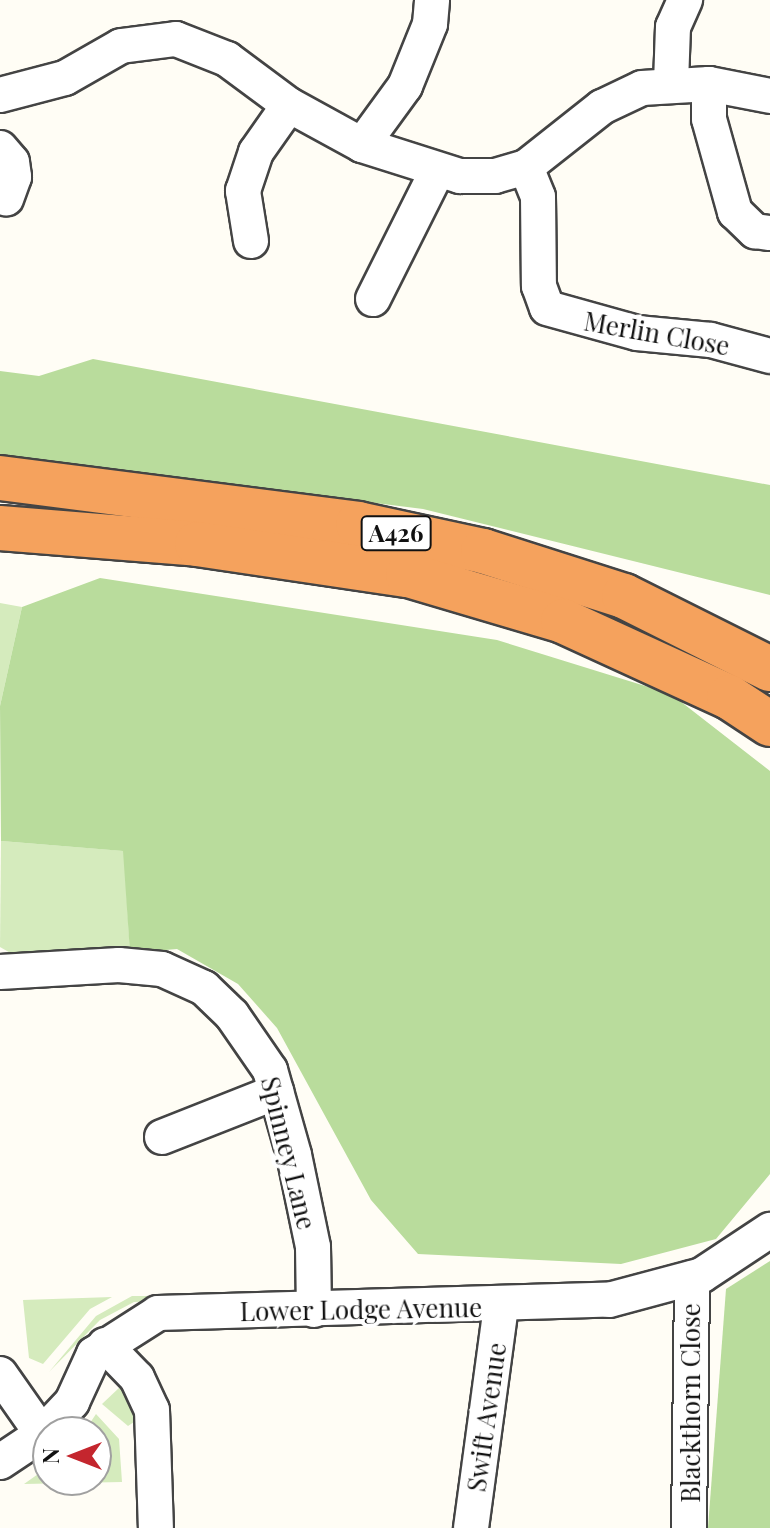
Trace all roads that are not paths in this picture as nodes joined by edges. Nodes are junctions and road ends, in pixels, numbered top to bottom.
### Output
1 (432, 0) edge
2 (685, 0) edge
3 (671, 84) junction
4 (709, 84) junction
5 (0, 95) edge
6 (770, 96) edge
7 (289, 105) junction
8 (362, 145) junction
9 (0, 148) edge
10 (526, 167) junction
11 (437, 171) junction
12 (6, 199) dead end
13 (770, 233) edge
14 (251, 241) dead end
15 (373, 299) dead end
16 (770, 356) edge
17 (0, 478) edge
18 (0, 528) edge
19 (770, 669) edge
20 (770, 724) edge
21 (0, 972) edge
22 (276, 1092) junction
23 (162, 1137) dead end
24 (770, 1230) edge
25 (692, 1278) junction
26 (501, 1307) junction
27 (314, 1310) junction
28 (105, 1345) junction
29 (0, 1374) edge
30 (59, 1416) edge
31 (32, 1420) edge
32 (32, 1441) edge
33 (0, 1462) edge
34 (156, 1528) edge
35 (471, 1528) edge
36 (689, 1528) edge

1 - 8 street
2 - 3 street
3 - 4 street
3 - 10 street
4 - 6 street
4 - 13 street
5 - 7 street
7 - 8 street
7 - 14 street
8 - 11 street
9 - 12 street
10 - 11 street
10 - 16 street, Merlin Close
11 - 15 street
17 - 19 highway, A426
18 - 20 highway, A426
21 - 22 street, Spinney Lane
22 - 23 street
22 - 27 street, Spinney Lane
24 - 25 street, Lower Lodge Avenue
25 - 26 street, Lower Lodge Avenue
25 - 36 street, Blackthorn Close
26 - 27 street, Lower Lodge Avenue
26 - 35 street, Swift Avenue
27 - 28 street, Lower Lodge Avenue
28 - 30 street, Lower Lodge Avenue
28 - 34 street
29 - 31 street
32 - 33 street, Lower Lodge Avenue

